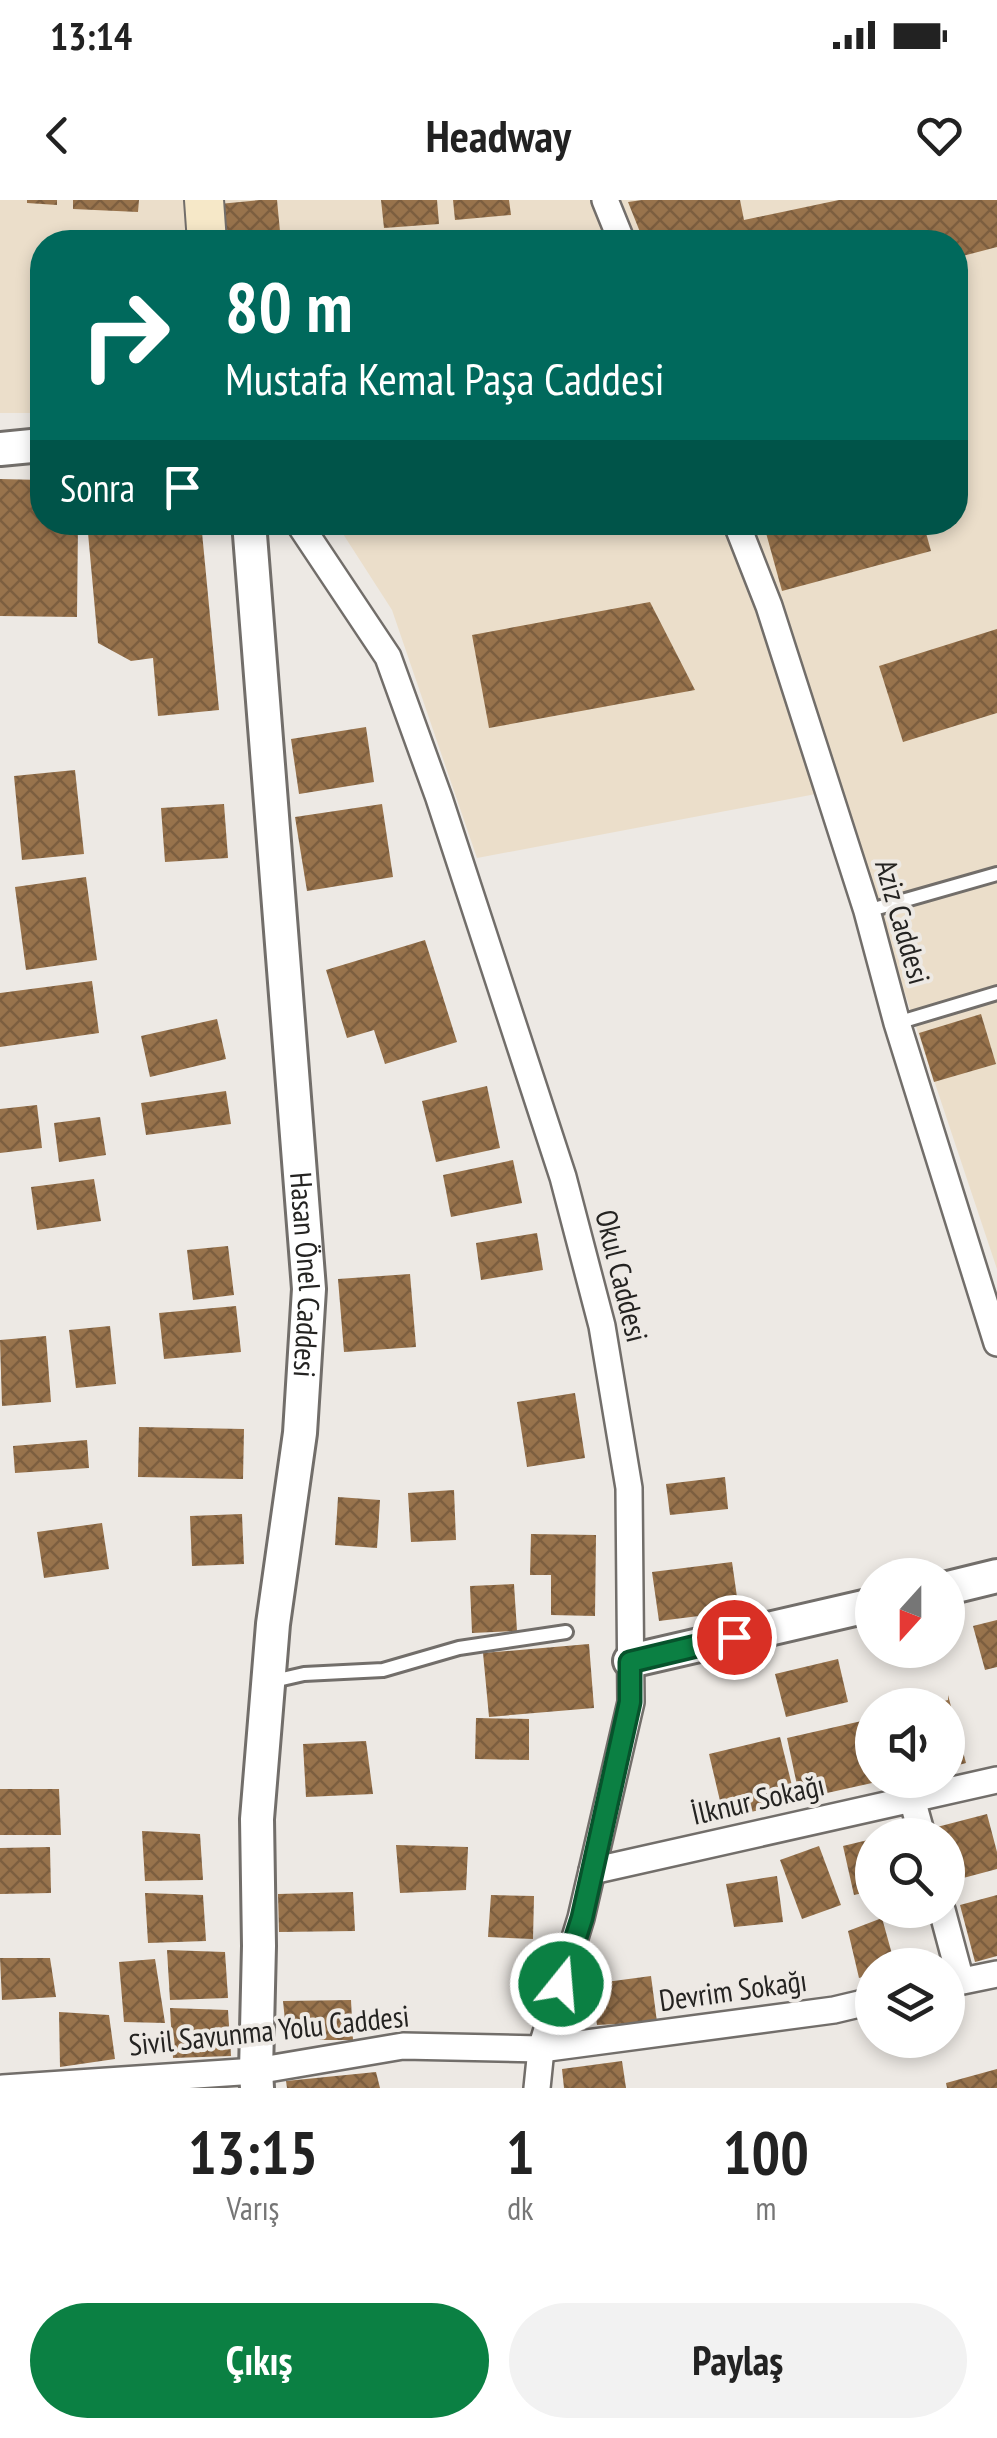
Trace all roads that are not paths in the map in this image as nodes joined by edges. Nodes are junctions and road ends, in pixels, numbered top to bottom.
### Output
1 (204, 200) edge
2 (605, 200) edge
3 (206, 230) edge
4 (617, 230) edge
5 (30, 446) edge
6 (0, 449) edge
7 (250, 535) edge
8 (307, 535) edge
9 (741, 535) edge
10 (997, 874) edge
11 (867, 911) junction
12 (997, 992) edge
13 (898, 1023) junction
14 (997, 1344) edge
15 (997, 1576) edge
16 (965, 1584) edge
17 (855, 1609) edge
18 (566, 1632) dead end
19 (630, 1662) junction
20 (268, 1682) junction
21 (997, 1780) edge
22 (912, 1799) junction
23 (917, 1818) edge
24 (592, 1871) junction
25 (997, 1974) edge
26 (965, 1981) edge
27 (855, 2006) edge
28 (541, 2049) junction
29 (257, 2080) edge
30 (3, 2088) edge
31 (537, 2088) edge

1 - 3 main road
2 - 4 street
5 - 6 street
7 - 20 street, Hasan Önel Caddesi
8 - 19 street, Okul Caddesi
9 - 11 street, Aziz Caddesi
10 - 11 lane
11 - 13 street, Aziz Caddesi
12 - 13 lane
13 - 14 street, Aziz Caddesi
15 - 16 street
17 - 19 street
18 - 20 lane
19 - 24 street, Okul Caddesi
20 - 29 street, Hasan Önel Caddesi
21 - 22 street, İlknur Sokağı
22 - 23 street
22 - 24 street, İlknur Sokağı
24 - 28 street, Okul Caddesi
25 - 26 street
27 - 28 street, Devrim Sokağı
28 - 29 street, Sivil Savunma Yolu Caddesi
28 - 31 street, Okul Caddesi
29 - 30 street, Sivil Savunma Yolu Caddesi

